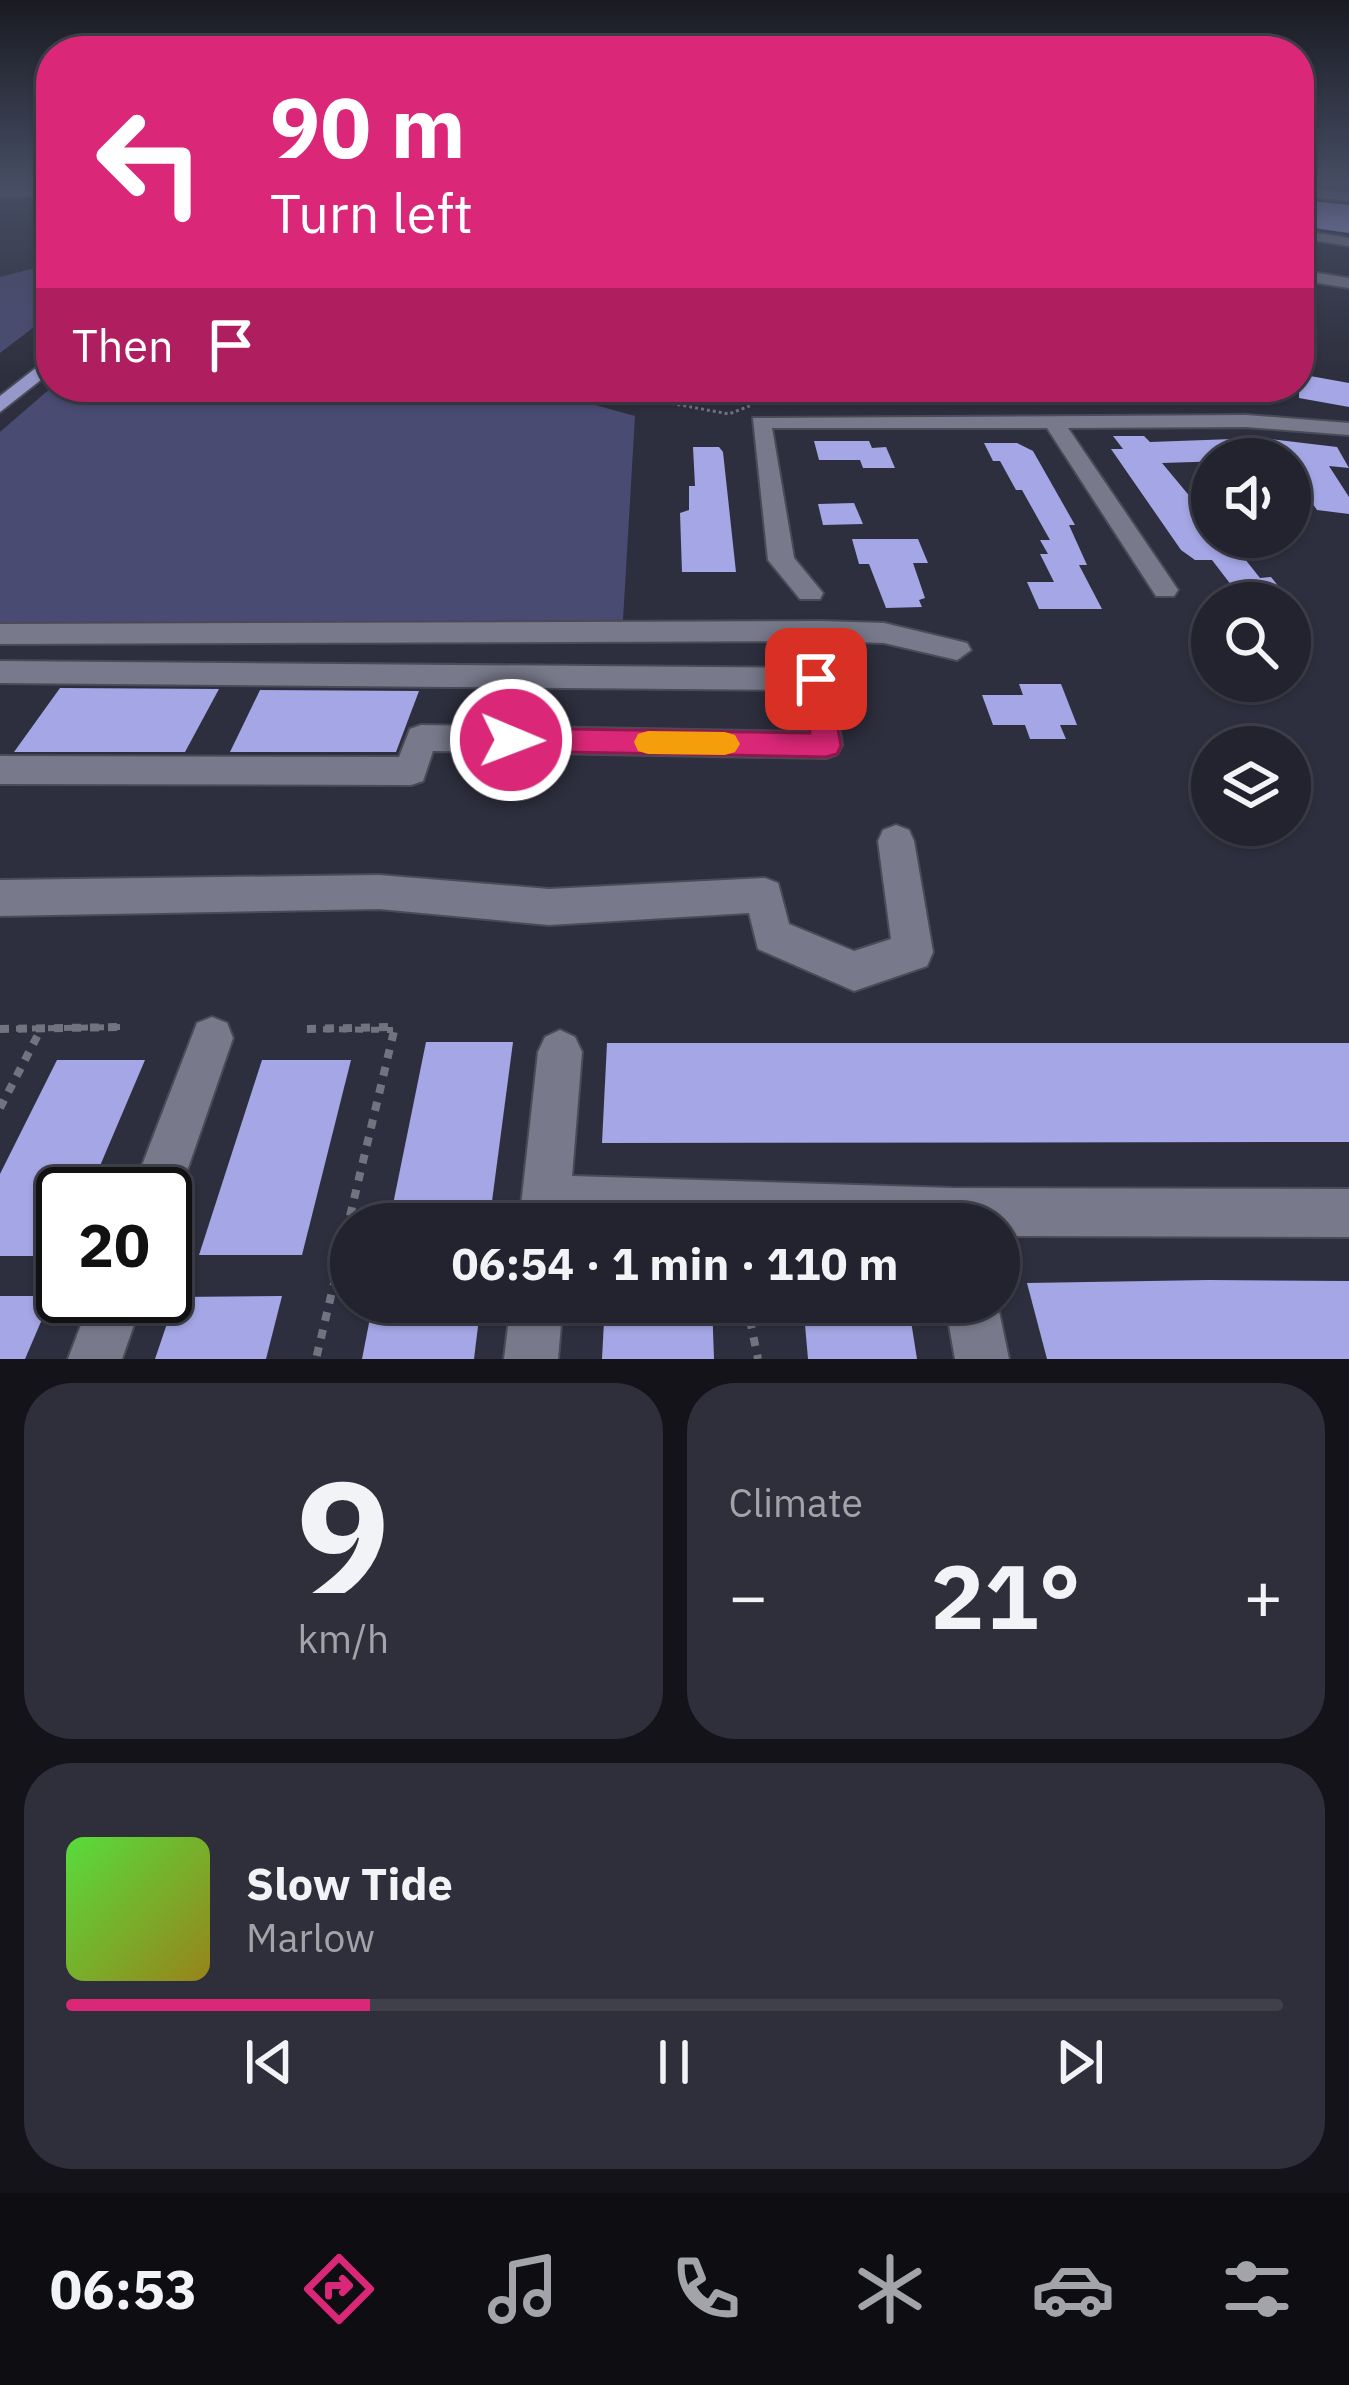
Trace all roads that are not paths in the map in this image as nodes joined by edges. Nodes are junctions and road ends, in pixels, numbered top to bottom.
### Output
1 (1314, 278) edge
2 (1349, 284) edge
3 (36, 356) edge
4 (36, 363) edge
5 (0, 380) edge
6 (0, 406) edge
7 (1054, 422) junction
8 (1349, 430) edge
9 (1165, 590) dead end
10 (810, 593) dead end
11 (0, 634) edge
12 (957, 650) dead end
13 (0, 672) edge
14 (0, 770) edge
15 (896, 841) dead end
16 (0, 898) edge
17 (212, 1038) dead end
18 (560, 1052) dead end
19 (165, 1167) edge
20 (546, 1203) edge
21 (1349, 1213) edge
22 (1020, 1217) edge
23 (108, 1323) edge
24 (535, 1323) edge
25 (975, 1323) edge
26 (95, 1359) edge
27 (531, 1359) edge
28 (982, 1359) edge

1 - 2 street
3 - 5 main road
4 - 6 main road
7 - 8 street
7 - 9 street
7 - 10 street
11 - 12 street
13 - 14 street
15 - 16 street
17 - 19 street
18 - 20 street
21 - 22 street
23 - 26 street
24 - 27 street
25 - 28 street

